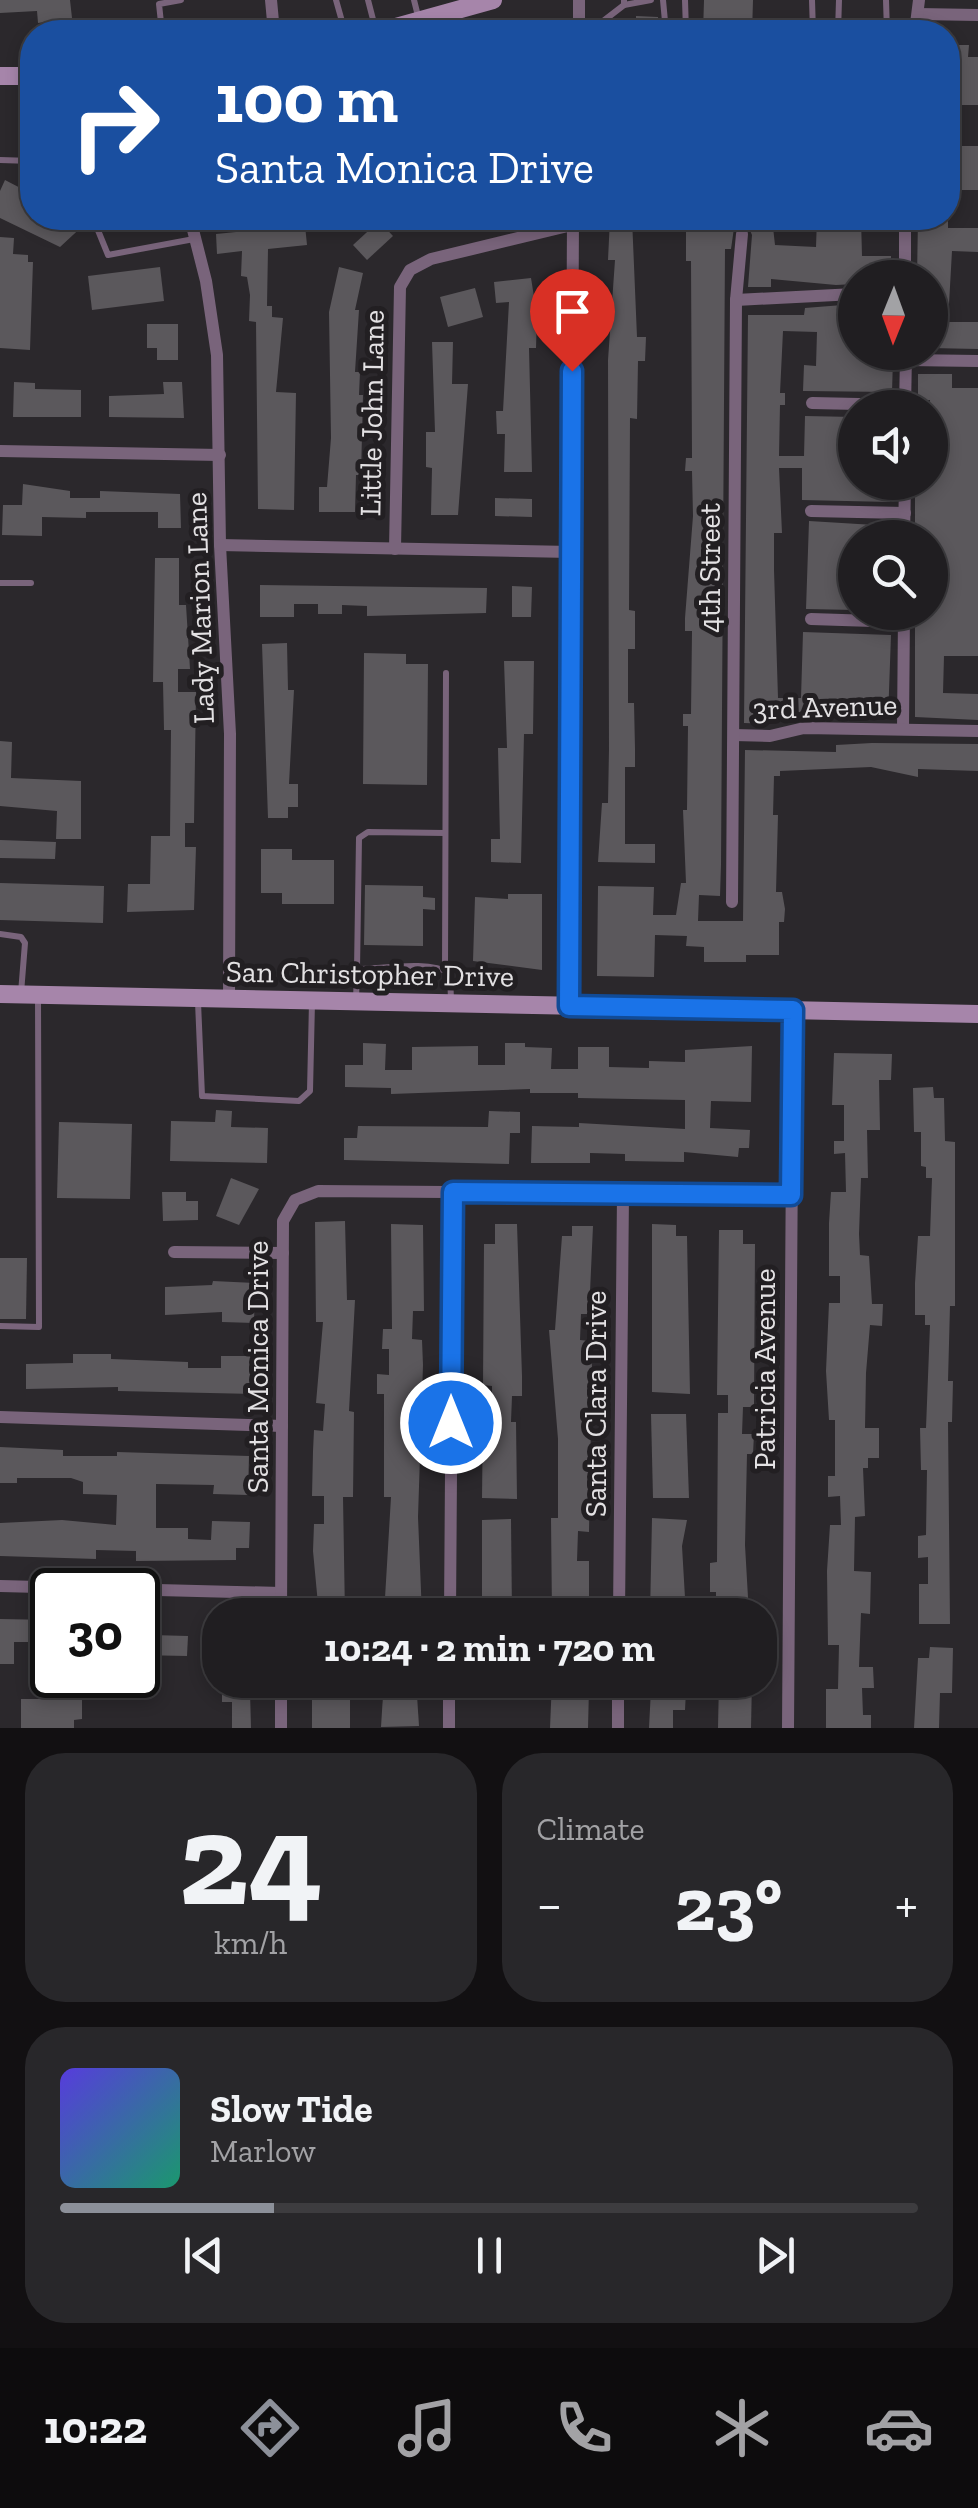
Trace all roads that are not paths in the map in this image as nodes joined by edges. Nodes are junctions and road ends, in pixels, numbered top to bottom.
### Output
1 (181, 0) edge
2 (493, 0) edge
3 (651, 0) edge
4 (624, 2) edge
5 (458, 5) edge
6 (918, 7) edge
7 (978, 16) edge
8 (161, 20) edge
9 (431, 20) edge
10 (599, 20) edge
11 (98, 230) edge
12 (193, 230) edge
13 (542, 230) edge
14 (573, 230) edge
15 (905, 230) edge
16 (742, 234) dead end
17 (195, 239) junction
18 (905, 260) edge
19 (838, 295) edge
20 (736, 300) junction
21 (948, 359) edge
22 (978, 361) edge
23 (812, 403) dead end
24 (838, 404) edge
25 (0, 451) edge
26 (220, 455) junction
27 (904, 500) edge
28 (811, 511) dead end
29 (904, 513) junction
30 (904, 520) edge
31 (220, 545) junction
32 (395, 549) junction
33 (571, 552) junction
34 (0, 583) edge
35 (31, 584) dead end
36 (838, 618) edge
37 (811, 619) dead end
38 (904, 630) edge
39 (446, 673) dead end
40 (903, 729) junction
41 (978, 731) edge
42 (734, 735) junction
43 (445, 832) junction
44 (732, 902) dead end
45 (0, 934) edge
46 (357, 969) junction
47 (445, 969) junction
48 (0, 994) edge
49 (29, 995) junction
50 (198, 998) junction
51 (229, 999) junction
52 (312, 1000) junction
53 (356, 1001) junction
54 (451, 1004) junction
55 (569, 1006) junction
56 (793, 1010) junction
57 (978, 1014) edge
58 (453, 1192) junction
59 (622, 1194) junction
60 (791, 1195) junction
61 (174, 1252) dead end
62 (283, 1253) junction
63 (0, 1326) edge
64 (0, 1417) edge
65 (282, 1426) junction
66 (0, 1586) edge
67 (281, 1593) junction
68 (281, 1598) edge
69 (450, 1598) edge
70 (619, 1598) edge
71 (281, 1698) edge
72 (449, 1698) edge
73 (618, 1698) edge
74 (281, 1728) edge
75 (449, 1728) edge
76 (618, 1728) edge
77 (788, 1728) edge

1 - 8 lane
2 - 5 street
3 - 4 lane
4 - 10 lane
5 - 9 street
6 - 7 street
11 - 17 lane
12 - 17 street, Lady Marion Lane
13 - 32 street, Little John Lane
14 - 33 street
15 - 18 street
16 - 20 street, 4th Street
17 - 26 street, Lady Marion Lane
19 - 20 street
20 - 42 street, 4th Street
21 - 22 street
23 - 24 street
25 - 26 street
26 - 31 street, Lady Marion Lane
27 - 29 street
28 - 29 street
29 - 30 street
31 - 32 street
31 - 51 street, Lady Marion Lane
32 - 33 street
33 - 55 street
34 - 35 lane
36 - 37 street
38 - 40 street
39 - 43 lane
40 - 41 street, 3rd Avenue
40 - 42 street, 3rd Avenue
42 - 44 street, 4th Street
43 - 46 lane
43 - 47 lane
45 - 49 lane
46 - 47 lane
46 - 53 lane
47 - 54 lane
48 - 49 street, San Christopher Drive
49 - 50 street, San Christopher Drive
49 - 63 lane
50 - 51 street, San Christopher Drive
50 - 52 lane
51 - 52 street, San Christopher Drive
52 - 53 street, San Christopher Drive
53 - 54 street, San Christopher Drive
54 - 55 street, San Christopher Drive
55 - 56 street, San Christopher Drive
56 - 57 street, San Christopher Drive
56 - 60 street, Patricia Avenue
58 - 59 street, Santa Monica Drive
58 - 62 street, Santa Monica Drive
58 - 69 street
59 - 60 street, Santa Monica Drive
59 - 70 street, Santa Clara Drive
60 - 77 street, Patricia Avenue
61 - 62 street
62 - 65 street, Santa Monica Drive
64 - 65 street
65 - 67 street, Santa Monica Drive
66 - 67 street
67 - 68 street, Santa Monica Drive
71 - 74 street
72 - 75 street
73 - 76 street

